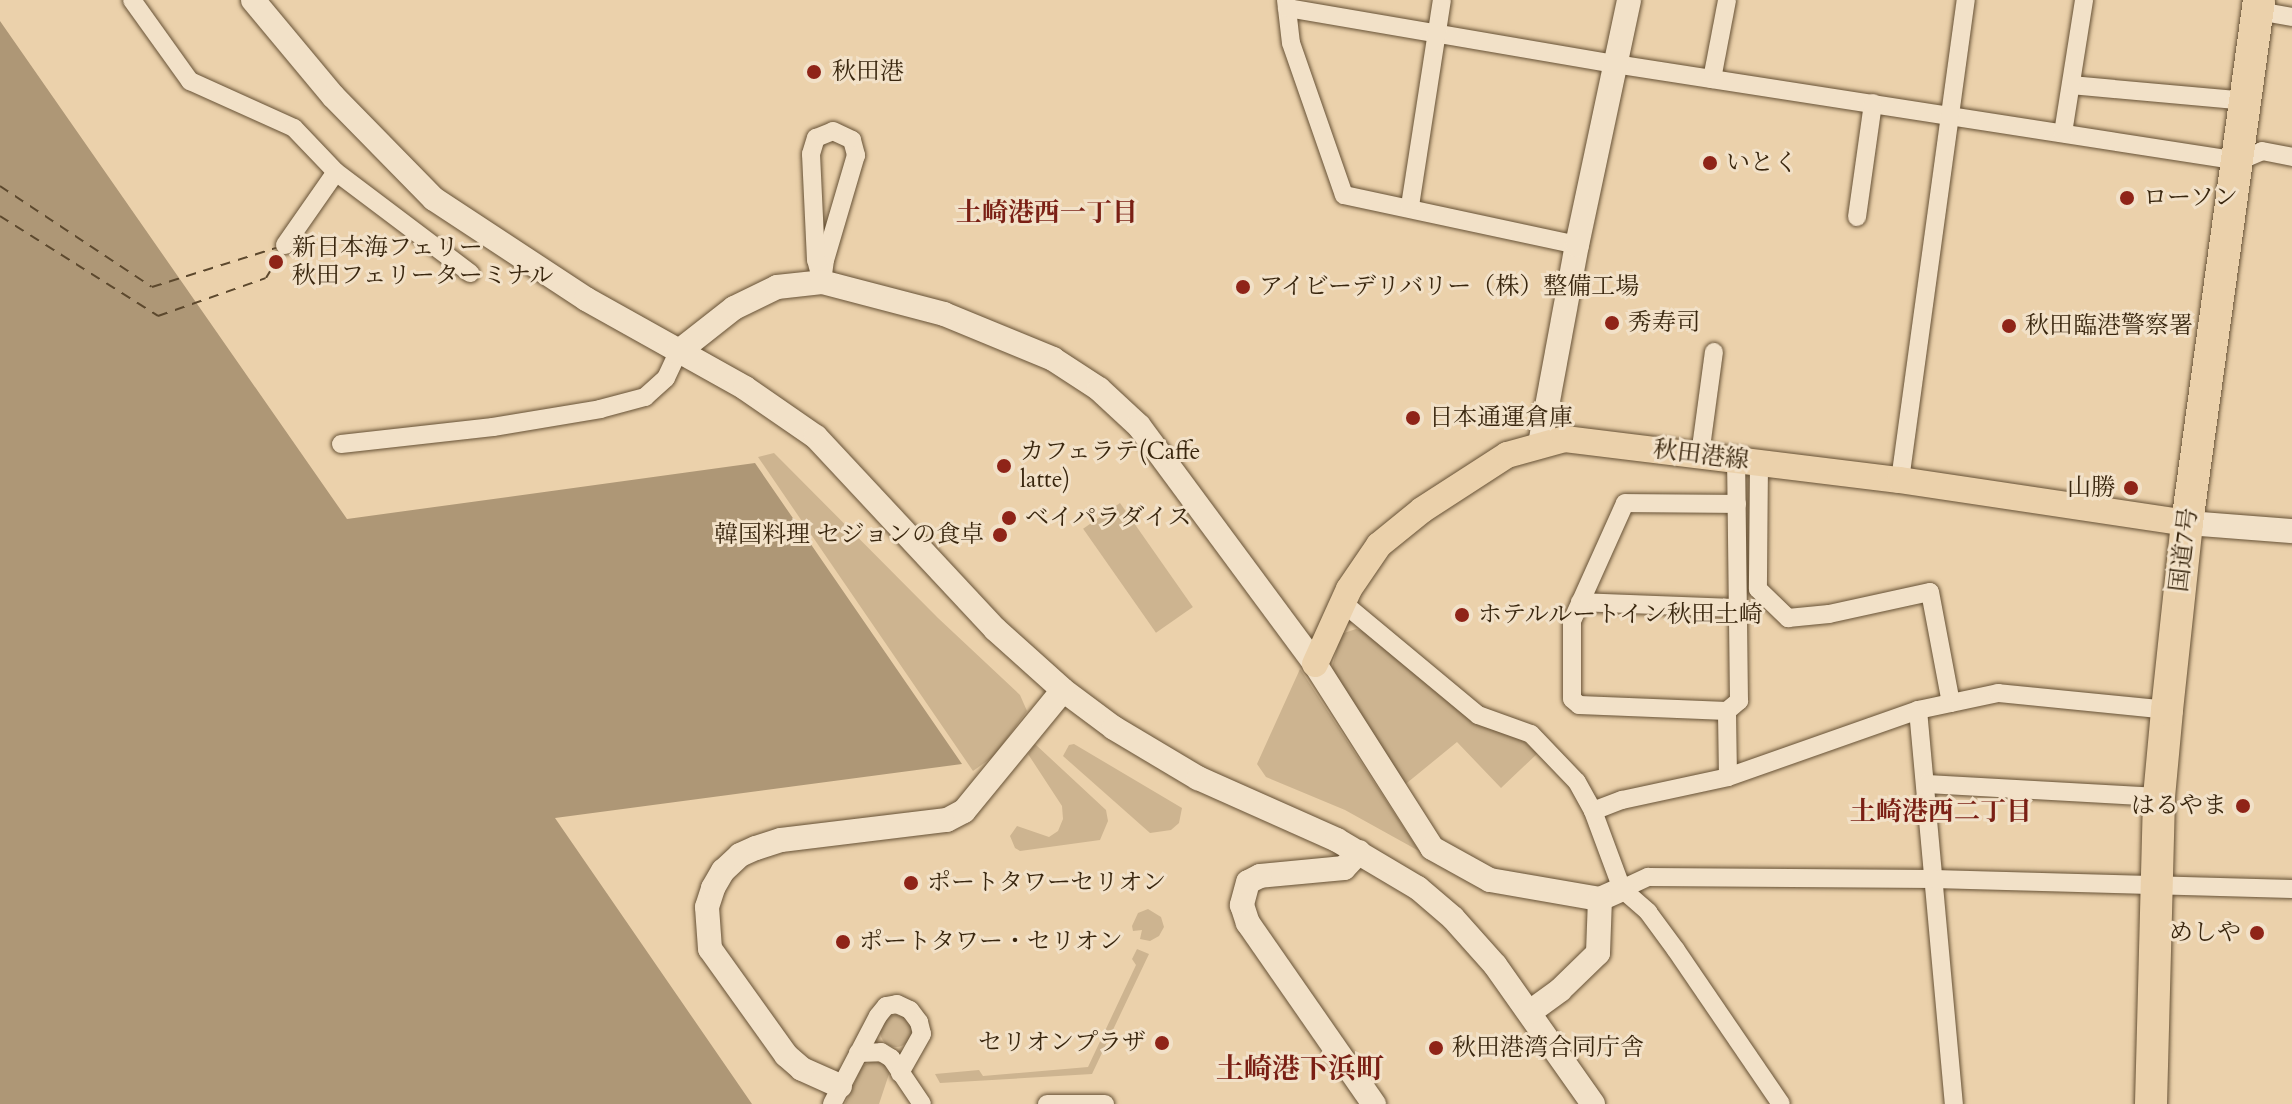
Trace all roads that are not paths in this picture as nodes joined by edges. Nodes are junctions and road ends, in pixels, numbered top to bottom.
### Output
1 (132, 0) edge
2 (253, 0) edge
3 (1442, 0) edge
4 (1629, 0) edge
5 (1727, 0) edge
6 (1966, 0) edge
7 (2084, 0) edge
8 (1287, 4) edge
9 (2258, 6) edge
10 (2292, 17) edge
11 (1437, 33) junction
12 (1615, 64) junction
13 (1712, 79) junction
14 (2071, 85) junction
15 (2247, 101) junction
16 (1873, 103) junction
17 (1949, 115) junction
18 (2063, 133) junction
19 (2292, 157) edge
20 (2239, 161) junction
21 (336, 172) junction
22 (1410, 206) junction
23 (1857, 217) dead end
24 (285, 245) dead end
25 (1577, 245) junction
26 (470, 273) dead end
27 (822, 282) junction
28 (678, 352) junction
29 (1714, 352) dead end
30 (341, 444) dead end
31 (1540, 444) junction
32 (1700, 455) junction
33 (1748, 461) junction
34 (1900, 480) junction
35 (1737, 504) junction
36 (2187, 523) junction
37 (2292, 531) edge
38 (1342, 602) junction
39 (1580, 602) junction
40 (1738, 608) junction
41 (1315, 664) junction
42 (1063, 690) junction
43 (1951, 703) junction
44 (1918, 710) junction
45 (2167, 710) junction
46 (1727, 711) junction
47 (1728, 777) junction
48 (1927, 784) junction
49 (2159, 797) junction
50 (1593, 811) junction
51 (1359, 852) junction
52 (1934, 879) junction
53 (2157, 888) junction
54 (2292, 889) edge
55 (1611, 894) junction
56 (1530, 1012) junction
57 (858, 1053) junction
58 (900, 1073) junction
59 (836, 1095) edge
60 (922, 1104) edge
61 (1047, 1104) edge
62 (1105, 1104) edge
63 (1374, 1104) edge
64 (1593, 1104) edge
65 (1781, 1104) edge
66 (1954, 1104) edge
67 (2151, 1104) edge

1 - 21 street
2 - 28 street
3 - 11 street
4 - 12 street
5 - 13 street
6 - 17 street
7 - 14 street
8 - 11 street
8 - 22 street
9 - 10 street
9 - 15 highway, 国道7号
11 - 12 street
11 - 22 street
12 - 13 street
12 - 25 street
13 - 16 street
14 - 15 street
14 - 18 street
15 - 20 highway, 国道7号
16 - 17 street
16 - 23 street
17 - 18 street
17 - 34 street
18 - 20 street
19 - 20 street
20 - 36 highway, 国道7号
21 - 24 street
21 - 26 street
22 - 25 street
25 - 31 street
27 - 27 street
27 - 28 street
27 - 41 street
28 - 30 street
28 - 42 street
29 - 32 street
31 - 32 main road, 秋田港線
31 - 38 main road, 秋田港線
32 - 33 main road, 秋田港線
33 - 34 main road, 秋田港線
33 - 35 street
33 - 43 street
34 - 36 main road, 秋田港線
35 - 39 street
35 - 40 street
36 - 37 street
36 - 45 highway, 国道7号
38 - 41 main road, 秋田港線
38 - 50 street
39 - 40 street
39 - 46 street
40 - 46 street
41 - 55 street
42 - 51 street
42 - 59 street
43 - 44 street
43 - 45 street
44 - 47 street
44 - 48 street
45 - 49 highway, 国道7号
46 - 47 street
47 - 50 street
48 - 49 street
48 - 52 street
49 - 53 highway, 国道7号
50 - 55 street
51 - 56 street
51 - 63 street
52 - 53 street
52 - 55 street
52 - 66 street
53 - 54 street
53 - 67 highway, 国道7号
55 - 56 street
55 - 65 street
56 - 64 street
57 - 58 street
57 - 58 street
57 - 59 street
58 - 60 street
61 - 62 street

